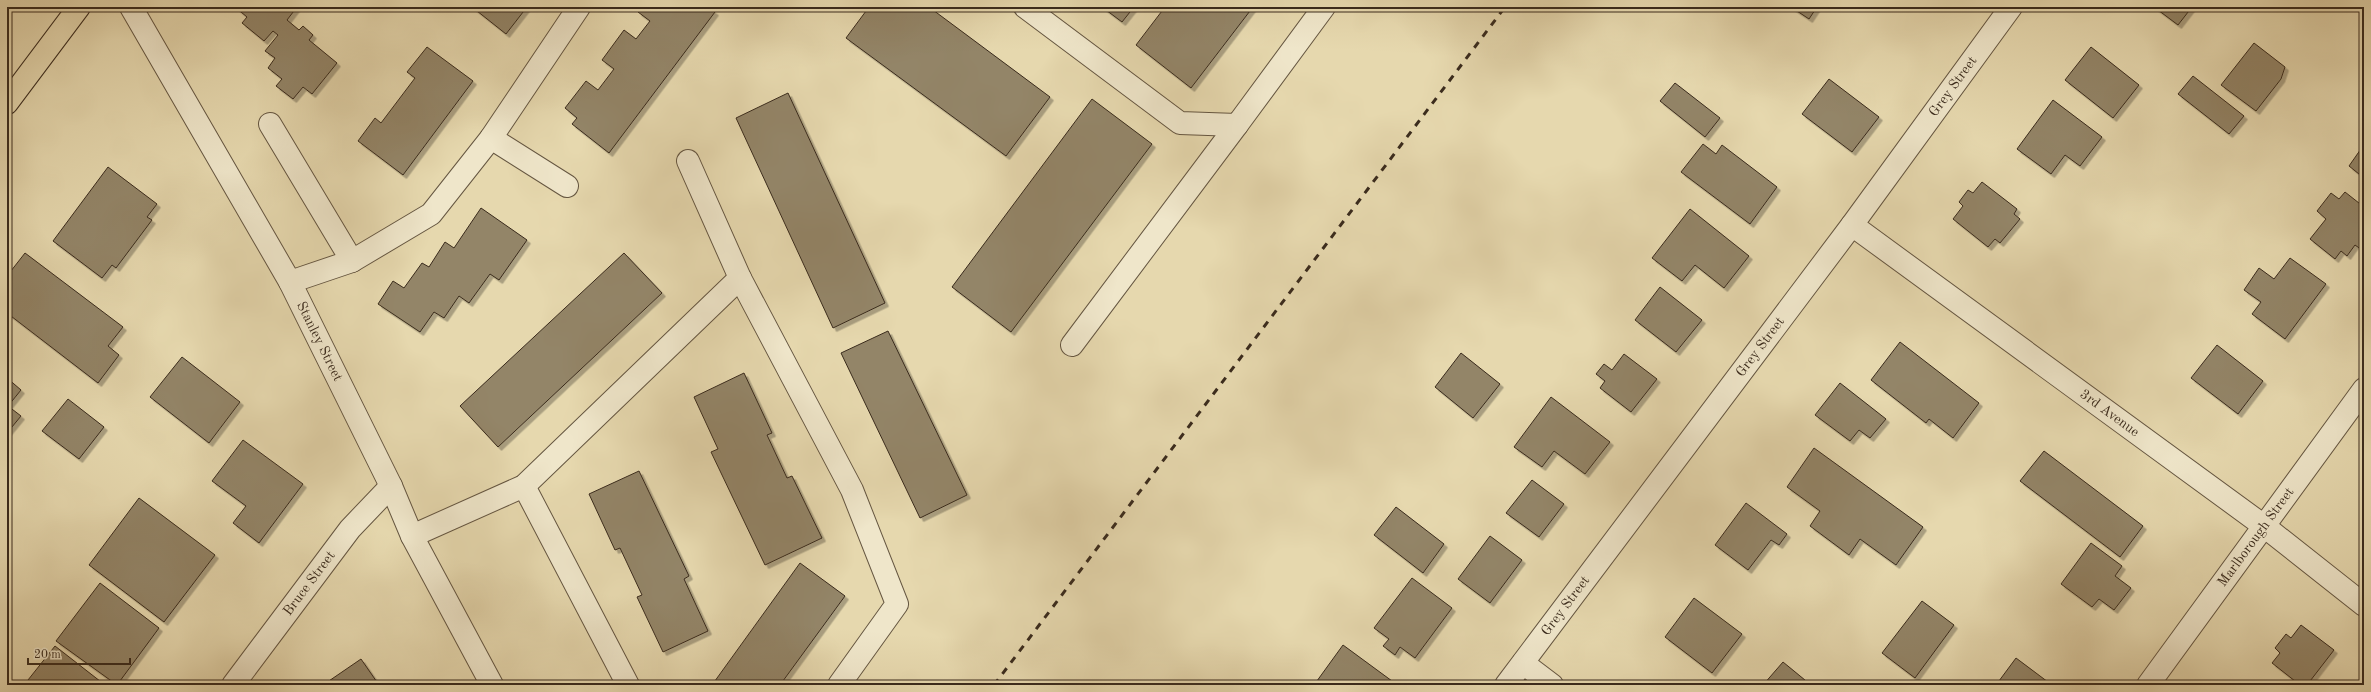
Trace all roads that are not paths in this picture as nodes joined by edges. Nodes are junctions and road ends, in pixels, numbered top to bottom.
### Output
1 (79, 7) edge
2 (131, 7) edge
3 (579, 7) edge
4 (1025, 7) edge
5 (1324, 7) edge
6 (2011, 7) edge
7 (7, 103) edge
8 (270, 124) dead end
9 (1237, 125) junction
10 (491, 138) junction
11 (688, 161) dead end
12 (567, 186) dead end
13 (1852, 225) junction
14 (352, 261) junction
15 (740, 278) junction
16 (290, 282) junction
17 (1072, 345) dead end
18 (2364, 389) edge
19 (391, 486) junction
20 (524, 486) junction
21 (2264, 526) junction
22 (412, 536) junction
23 (2364, 604) edge
24 (1523, 663) junction
25 (233, 685) edge
26 (492, 685) edge
27 (628, 685) edge
28 (839, 685) edge
29 (1506, 685) edge
30 (1552, 685) edge
31 (2148, 685) edge

1 - 7 main road
2 - 16 street, Stanley Street
3 - 10 street
4 - 9 street
5 - 9 street
6 - 13 street, Grey Street
8 - 14 street
9 - 17 street
10 - 12 street
10 - 14 street
11 - 15 street
13 - 21 street, 3rd Avenue
13 - 24 street, Grey Street
14 - 16 street
15 - 20 street
15 - 28 street
16 - 19 street, Stanley Street
18 - 21 street, Marlborough Street
19 - 22 street, Stanley Street
19 - 25 street, Bruce Street
20 - 22 street
20 - 27 street
21 - 23 street, 3rd Avenue
21 - 31 street, Marlborough Street
22 - 26 street, Stanley Street
24 - 29 street, Grey Street
24 - 30 street

